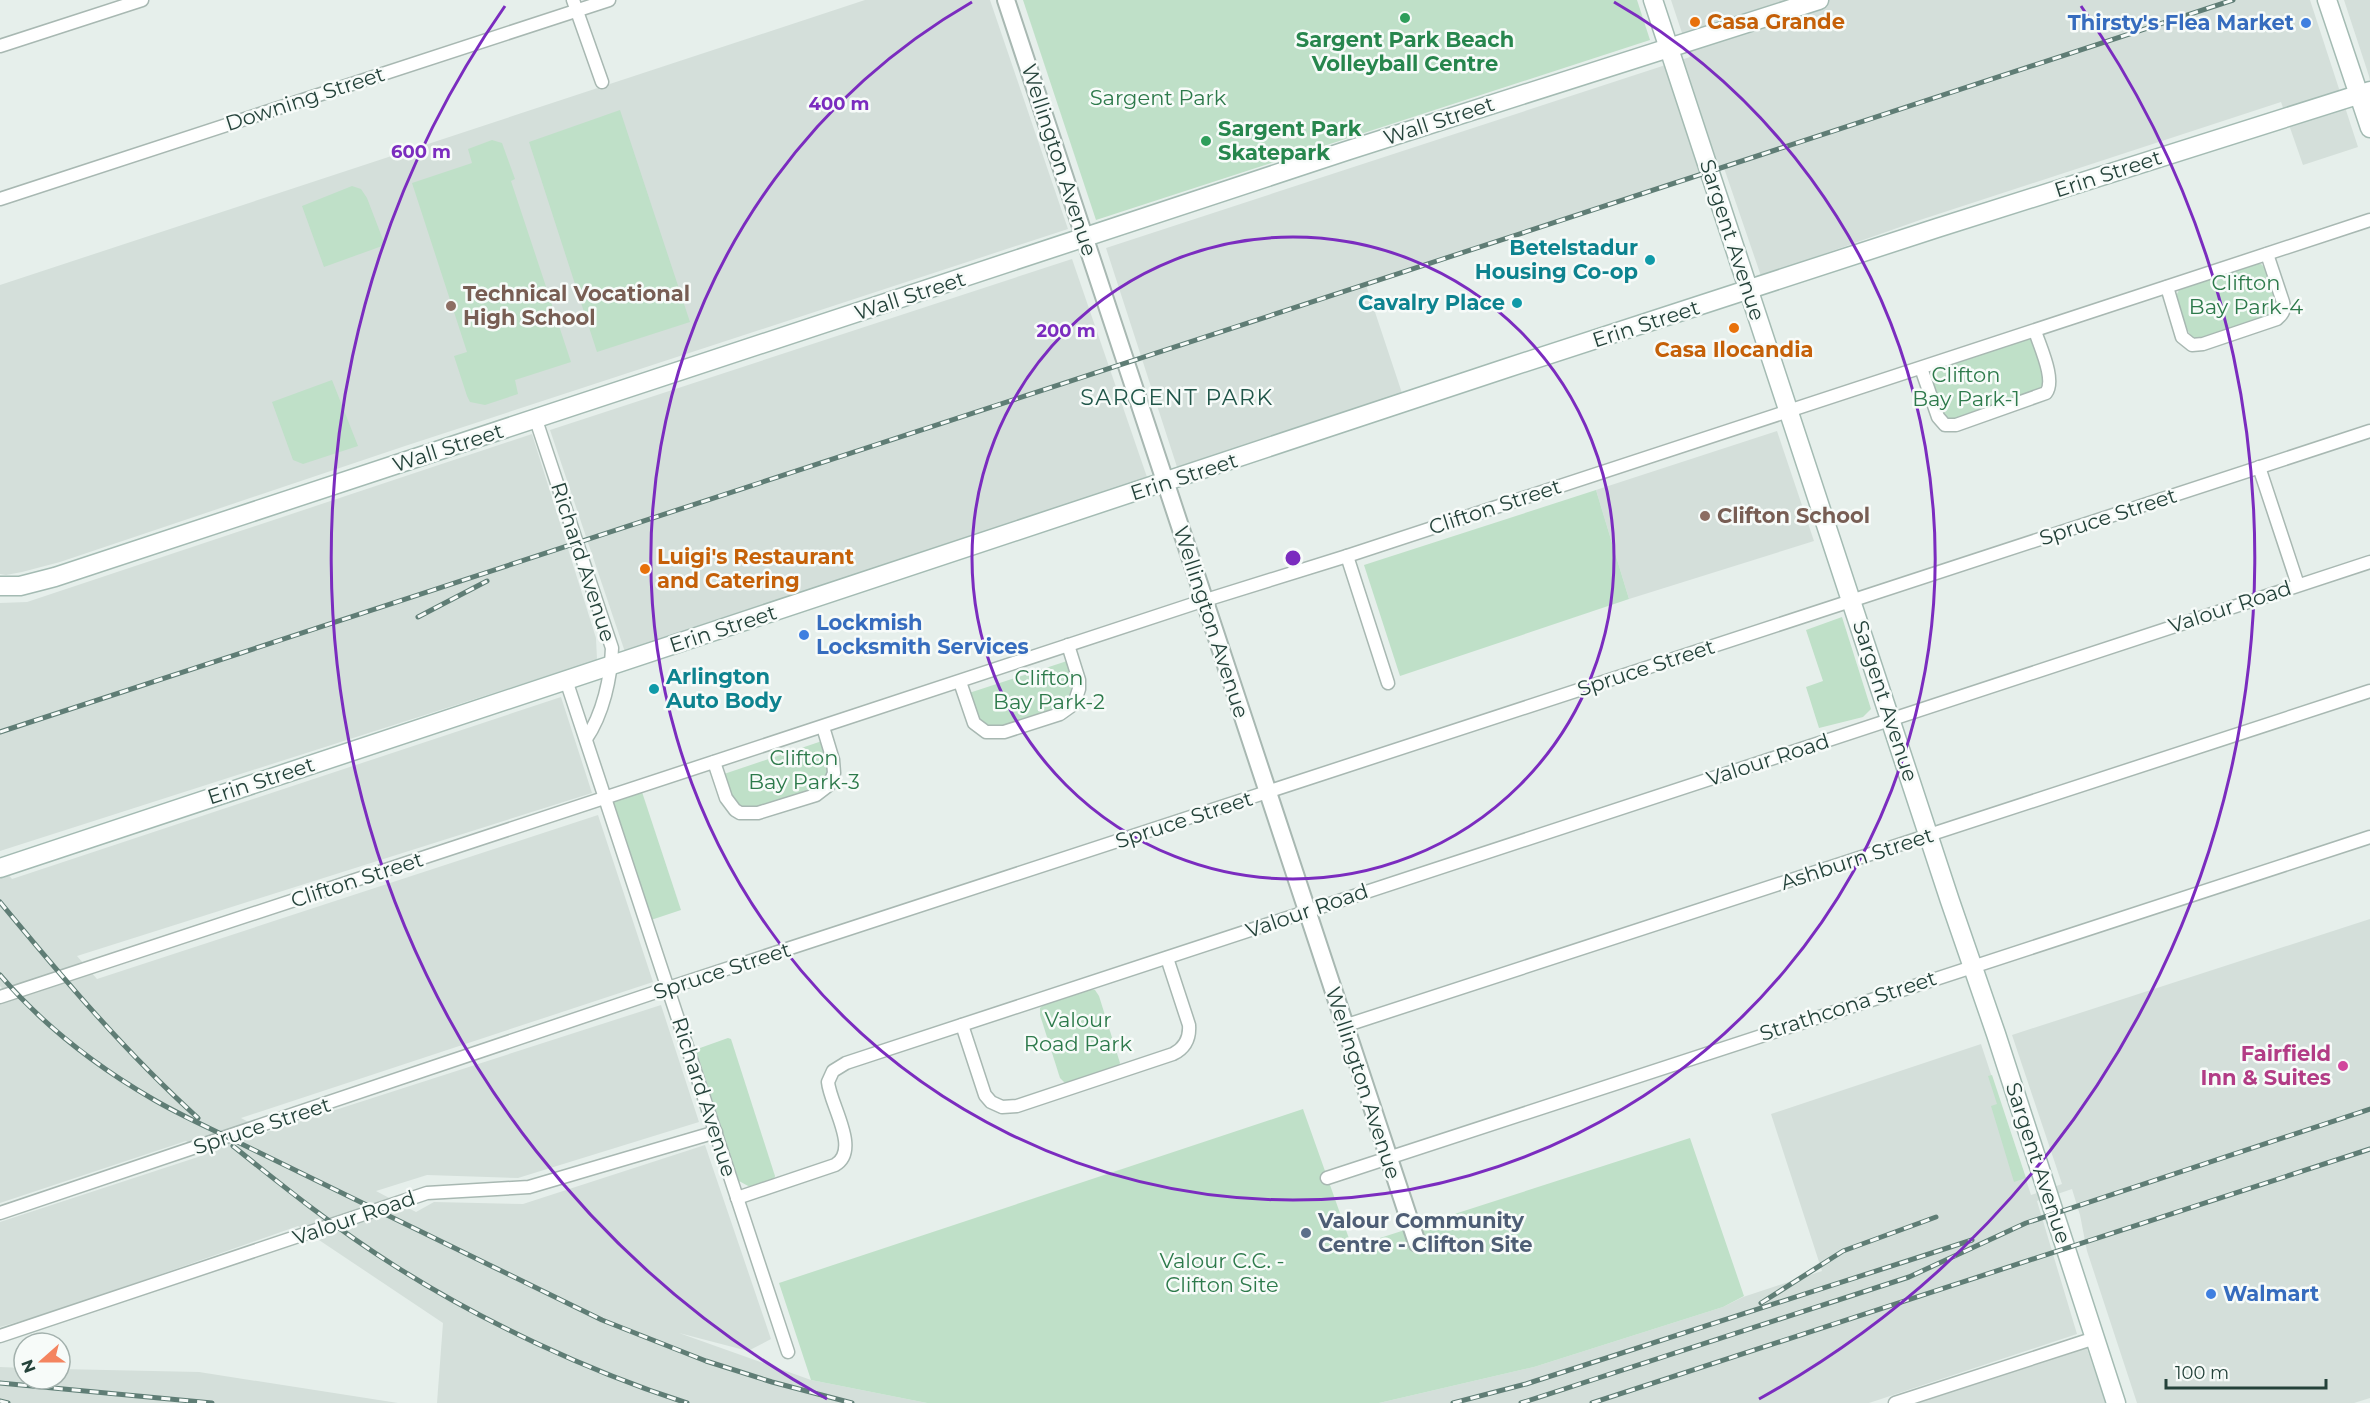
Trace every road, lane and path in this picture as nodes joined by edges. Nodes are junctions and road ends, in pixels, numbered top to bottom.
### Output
1 (142, 0) edge
2 (609, 0) edge
3 (1006, 0) edge
4 (1653, 0) edge
5 (1819, 0) edge
6 (2327, 0) edge
7 (575, 5) edge
8 (0, 46) edge
9 (1669, 49) junction
10 (602, 82) dead end
11 (2364, 93) edge
12 (2370, 128) edge
13 (0, 199) edge
14 (2370, 220) edge
15 (1086, 238) junction
16 (2267, 254) junction
17 (2167, 287) junction
18 (1749, 291) junction
19 (2035, 332) junction
20 (1921, 368) junction
21 (1790, 411) junction
22 (536, 420) junction
23 (2370, 431) edge
24 (2259, 467) junction
25 (1165, 483) junction
26 (1347, 556) junction
27 (2370, 562) edge
28 (2298, 585) junction
29 (1, 586) edge
30 (1852, 600) junction
31 (1203, 601) junction
32 (1068, 645) junction
33 (611, 665) junction
34 (566, 680) junction
35 (960, 682) junction
36 (1388, 683) dead end
37 (2370, 691) edge
38 (1891, 719) junction
39 (823, 727) junction
40 (586, 739) junction
41 (714, 762) junction
42 (1267, 793) junction
43 (605, 797) junction
44 (1929, 835) junction
45 (2370, 837) edge
46 (0, 868) edge
47 (1306, 912) junction
48 (1167, 958) junction
49 (1974, 967) junction
50 (668, 988) junction
51 (0, 997) edge
52 (962, 1025) junction
53 (1344, 1026) junction
54 (716, 1132) junction
55 (1388, 1158) junction
56 (1327, 1178) dead end
57 (737, 1198) junction
58 (0, 1213) edge
59 (1417, 1243) dead end
60 (0, 1336) edge
61 (2095, 1338) junction
62 (788, 1352) dead end
63 (1895, 1403) edge
64 (2116, 1403) edge

1 - 8 street
2 - 7 street, Downing Street
3 - 15 street, Wellington Avenue
4 - 9 main road, Sargent Avenue
5 - 9 main road, Wall Street
6 - 11 main road
7 - 10 street
7 - 13 street, Downing Street
9 - 15 main road, Wall Street
9 - 18 main road, Sargent Avenue
11 - 12 main road
11 - 18 main road, Erin Street
14 - 16 street, Clifton Street
15 - 22 main road, Wall Street
15 - 25 street, Wellington Avenue
16 - 17 street, Clifton Street
16 - 17 street
17 - 19 street, Clifton Street
18 - 21 main road, Sargent Avenue
18 - 25 main road, Erin Street
19 - 20 street, Clifton Street
19 - 20 street
20 - 21 street, Clifton Street
21 - 26 street, Clifton Street
21 - 30 main road, Sargent Avenue
22 - 29 main road, Wall Street
22 - 33 street, Richard Avenue
23 - 24 street, Spruce Street
24 - 28 street
24 - 30 street, Spruce Street
25 - 31 street, Wellington Avenue
25 - 33 main road, Erin Street
26 - 31 street, Clifton Street
26 - 36 street
27 - 28 street, Valour Road
28 - 38 street, Valour Road
30 - 38 main road, Sargent Avenue
30 - 42 street, Spruce Street
31 - 32 street, Clifton Street
31 - 42 street, Wellington Avenue
32 - 35 street, Clifton Street
32 - 35 street
33 - 34 main road, Erin Street
33 - 40 street, Richard Avenue
34 - 40 street, Richard Avenue
34 - 46 main road, Erin Street
35 - 39 street, Clifton Street
37 - 44 street, Ashburn Street
38 - 44 main road, Sargent Avenue
38 - 47 street, Valour Road
39 - 41 street, Clifton Street
39 - 41 street
40 - 43 street, Richard Avenue
41 - 43 street, Clifton Street
42 - 47 street, Wellington Avenue
42 - 50 street, Spruce Street
43 - 50 street, Richard Avenue
43 - 51 street, Clifton Street
44 - 49 main road, Sargent Avenue
44 - 53 street, Ashburn Street
45 - 49 street, Strathcona Street
47 - 48 street, Valour Road
47 - 53 street, Wellington Avenue
48 - 52 street, Valour Road
48 - 52 street
49 - 55 street, Strathcona Street
49 - 61 main road, Sargent Avenue
50 - 54 street, Richard Avenue
50 - 58 street, Spruce Street
52 - 57 street, Valour Road
53 - 55 street, Wellington Avenue
54 - 57 street, Richard Avenue
54 - 60 street, Valour Road
55 - 56 street, Strathcona Street
55 - 59 street, Wellington Avenue
57 - 62 street, Richard Avenue
61 - 63 street
61 - 64 main road, Sargent Avenue

